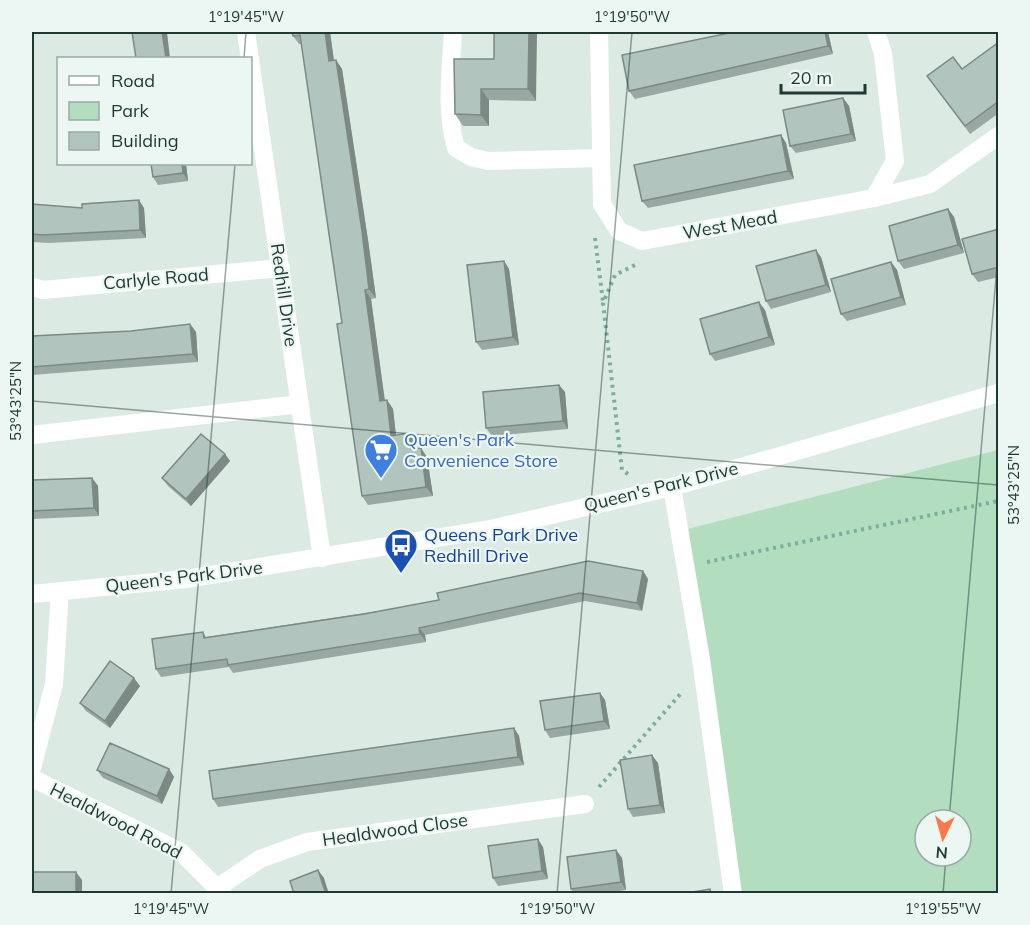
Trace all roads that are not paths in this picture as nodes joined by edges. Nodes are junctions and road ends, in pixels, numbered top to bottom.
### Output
1 (246, 32) edge
2 (453, 32) edge
3 (599, 32) edge
4 (876, 32) edge
5 (250, 57) edge
6 (252, 72) edge
7 (999, 136) edge
8 (601, 158) junction
9 (874, 198) junction
10 (281, 268) junction
11 (32, 287) edge
12 (999, 393) edge
13 (300, 404) junction
14 (32, 435) edge
15 (663, 488) junction
16 (322, 558) junction
17 (60, 591) junction
18 (32, 594) edge
19 (32, 768) edge
20 (32, 778) edge
21 (585, 804) road end
22 (220, 891) edge
23 (733, 894) edge

1 - 5 street, Redhill Drive
2 - 8 street
3 - 8 street
4 - 9 street
6 - 10 street, Redhill Drive
7 - 9 street, West Mead
8 - 9 street, West Mead
10 - 11 street, Carlyle Road
10 - 13 street, Redhill Drive
12 - 15 street, Queen's Park Drive
13 - 14 street
13 - 16 street, Redhill Drive
15 - 16 street, Queen's Park Drive
15 - 23 street
16 - 17 street, Queen's Park Drive
17 - 18 street, Queen's Park Drive
17 - 19 street
20 - 22 street, Healdwood Road
21 - 22 street, Healdwood Close

